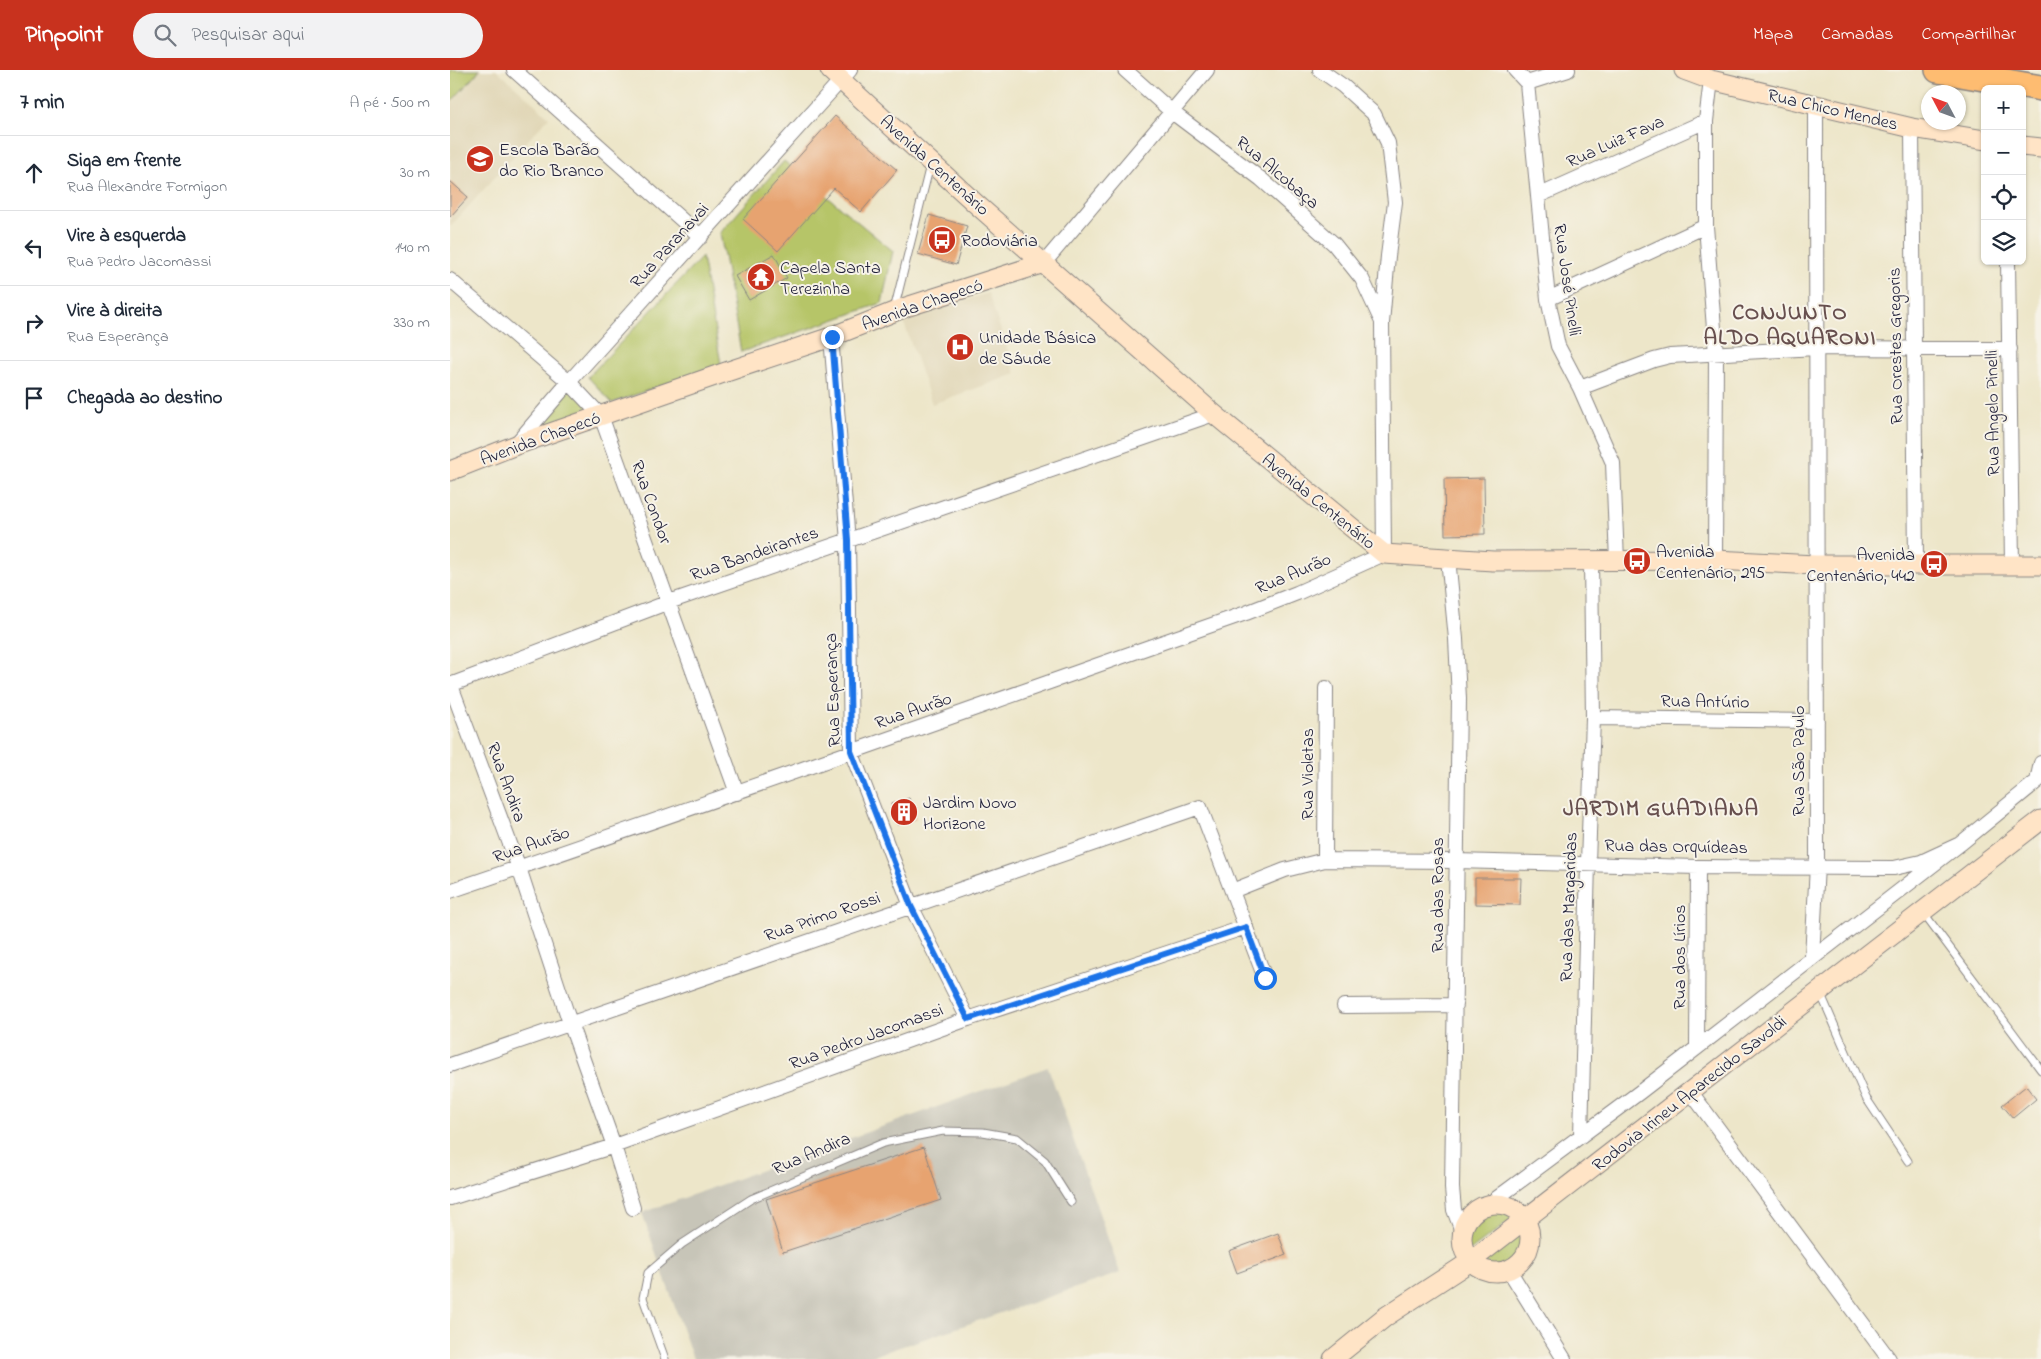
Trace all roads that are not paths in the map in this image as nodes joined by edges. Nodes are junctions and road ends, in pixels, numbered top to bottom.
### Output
1 (514, 70) edge
2 (1125, 70) edge
3 (1207, 70) edge
4 (1320, 70) edge
5 (1515, 70) edge
6 (1568, 70) edge
7 (1684, 70) edge
8 (1938, 70) edge
9 (840, 73) edge
10 (1711, 80) junction
11 (1528, 83) junction
12 (2041, 88) edge
13 (1816, 105) junction
14 (1172, 112) junction
15 (1706, 121) junction
16 (1912, 128) junction
17 (1981, 139) edge
18 (2026, 146) edge
19 (2041, 148) edge
20 (931, 163) junction
21 (1538, 196) junction
22 (1706, 226) junction
23 (701, 237) junction
24 (1044, 263) junction
25 (2008, 265) edge
26 (450, 280) edge
27 (1548, 299) junction
28 (893, 312) junction
29 (1382, 323) junction
30 (832, 337) junction
31 (1913, 347) junction
32 (1816, 348) junction
33 (2010, 348) junction
34 (1716, 354) junction
35 (569, 382) junction
36 (1580, 388) junction
37 (1214, 414) junction
38 (602, 416) junction
39 (516, 445) junction
40 (450, 471) edge
41 (848, 540) junction
42 (1384, 554) junction
43 (1448, 558) junction
44 (1591, 560) junction
45 (1715, 560) junction
46 (1617, 561) junction
47 (1916, 564) junction
48 (1815, 565) junction
49 (2012, 565) junction
50 (2041, 565) edge
51 (669, 602) junction
52 (450, 684) edge
53 (1326, 688) dead end
54 (1594, 718) junction
55 (1817, 721) junction
56 (851, 751) junction
57 (2041, 763) edge
58 (2039, 780) edge
59 (737, 793) junction
60 (2041, 820) edge
61 (1960, 844) junction
62 (1325, 860) junction
63 (1456, 861) junction
64 (1588, 863) junction
65 (1816, 866) junction
66 (1698, 867) junction
67 (519, 868) junction
68 (450, 891) edge
69 (1232, 891) junction
70 (911, 906) junction
71 (1923, 911) junction
72 (1246, 927) junction
73 (1812, 957) junction
74 (1265, 978) dead end
75 (1820, 991) junction
76 (1456, 1005) junction
77 (1344, 1006) dead end
78 (968, 1019) junction
79 (570, 1023) junction
80 (1698, 1047) junction
81 (450, 1065) edge
82 (2041, 1070) edge
83 (1690, 1091) junction
84 (1581, 1136) junction
85 (614, 1146) junction
86 (1908, 1161) dead end
87 (450, 1198) edge
88 (1071, 1202) dead end
89 (1489, 1204) junction
90 (633, 1208) dead end
91 (1525, 1218) junction
92 (1462, 1231) junction
93 (1470, 1262) junction
94 (1509, 1270) junction
95 (665, 1359) edge
96 (1333, 1359) edge
97 (1564, 1359) edge
98 (1889, 1359) edge

1 - 23 street
2 - 14 street, Rua Alcobaça
3 - 14 street
4 - 29 street
5 - 11 street
6 - 11 street
7 - 10 street, Rua Chico Mendes
8 - 12 highway
9 - 20 street, Avenida Centenário
9 - 23 street, Rua Paranavai
10 - 13 street, Rua Chico Mendes
10 - 15 street
11 - 21 street, Rua José Pinelli
13 - 16 street, Rua Chico Mendes
13 - 32 street, Rua São Paulo
14 - 24 street
14 - 29 street, Rua Alcobaça
15 - 21 street, Rua Luiz Fava
15 - 22 street
16 - 17 street, Rua Chico Mendes
16 - 31 street, Rua Orestes Gregoris
18 - 19 street
20 - 24 street, Avenida Centenário
20 - 28 lane
21 - 27 street, Rua José Pinelli
22 - 27 street
22 - 34 street
23 - 35 street, Rua Paranavai
24 - 28 street, Avenida Chapecó
24 - 37 street, Avenida Centenário
25 - 33 street, Rua Angelo Pinelli
26 - 35 street, Rua Condor
27 - 36 street, Rua José Pinelli
28 - 30 street, Avenida Chapecó
29 - 42 street
30 - 38 street, Avenida Chapecó
30 - 41 street, Rua Esperança
31 - 32 street
31 - 33 street
31 - 47 street, Rua Orestes Gregoris
32 - 34 street
32 - 48 street, Rua São Paulo
33 - 49 street, Rua Angelo Pinelli
34 - 36 street
34 - 45 street
35 - 38 street, Rua Condor
35 - 39 street, Rua Paranavai
36 - 46 street, Rua José Pinelli
37 - 41 street, Rua Bandeirantes
37 - 42 street, Avenida Centenário
38 - 39 street, Avenida Chapecó
38 - 51 street, Rua Condor
39 - 40 street, Avenida Chapecó
41 - 51 street, Rua Bandeirantes
41 - 56 street, Rua Esperança
42 - 43 street, Avenida Centenário
42 - 56 street, Rua Aurão
43 - 44 street, Avenida Centenário
43 - 63 street, Rua das Rosas
44 - 46 street, Avenida Centenário
44 - 54 street, Rua das Margaridas
45 - 46 street, Avenida Centenário
45 - 48 street, Avenida Centenário
47 - 48 street, Avenida Centenário
47 - 49 street, Avenida Centenário
48 - 55 street, Rua São Paulo
49 - 50 street, Avenida Centenário
51 - 52 street, Rua Bandeirantes
51 - 59 street, Rua Condor
52 - 67 street, Rua Andira
53 - 62 street, Rua Violetas
54 - 55 street, Rua Antúrio
54 - 64 street, Rua das Margaridas
55 - 65 street, Rua São Paulo
56 - 59 street, Rua Aurão
56 - 70 street, Rua Esperança
57 - 58 street
58 - 61 street
59 - 67 street, Rua Aurão
60 - 71 street, Rodovia Irineu Aparecido Savoldi
61 - 65 street, Rua das Orquídeas
61 - 73 street
62 - 63 street, Rua das Orquídeas
62 - 69 street, Rua das Orquídeas
63 - 64 street, Rua das Orquídeas
63 - 76 street, Rua das Rosas
64 - 66 street, Rua das Orquídeas
64 - 84 street, Rua das Margaridas
65 - 66 street, Rua das Orquídeas
65 - 73 street, Rua São Paulo
66 - 80 street, Rua dos Lírios
67 - 68 street, Rua Aurão
67 - 79 street, Rua Andira
69 - 70 street, Rua Primo Rossi
69 - 72 street
70 - 78 street, Rua Esperança
70 - 79 street, Rua Primo Rossi
71 - 75 street, Rodovia Irineu Aparecido Savoldi
71 - 82 lane
72 - 74 street
72 - 78 street, Rua Pedro Jacomassi
73 - 80 street
75 - 83 street, Rodovia Irineu Aparecido Savoldi
75 - 86 lane
76 - 77 street
76 - 92 street, Rua das Rosas
78 - 85 street, Rua Pedro Jacomassi
79 - 81 street, Rua Primo Rossi
79 - 85 street, Rua Andira
80 - 84 street
83 - 91 street, Rodovia Irineu Aparecido Savoldi
83 - 98 street
84 - 89 street
85 - 87 street, Rua Pedro Jacomassi
85 - 90 street, Rua Andira
88 - 95 lane, Rua Andira
89 - 91 street
89 - 92 street
91 - 93 street, Rodovia Irineu Aparecido Savoldi
91 - 94 street
92 - 93 street
93 - 94 street
93 - 96 street, Rodovia Irineu Aparecido Savoldi
94 - 97 street

